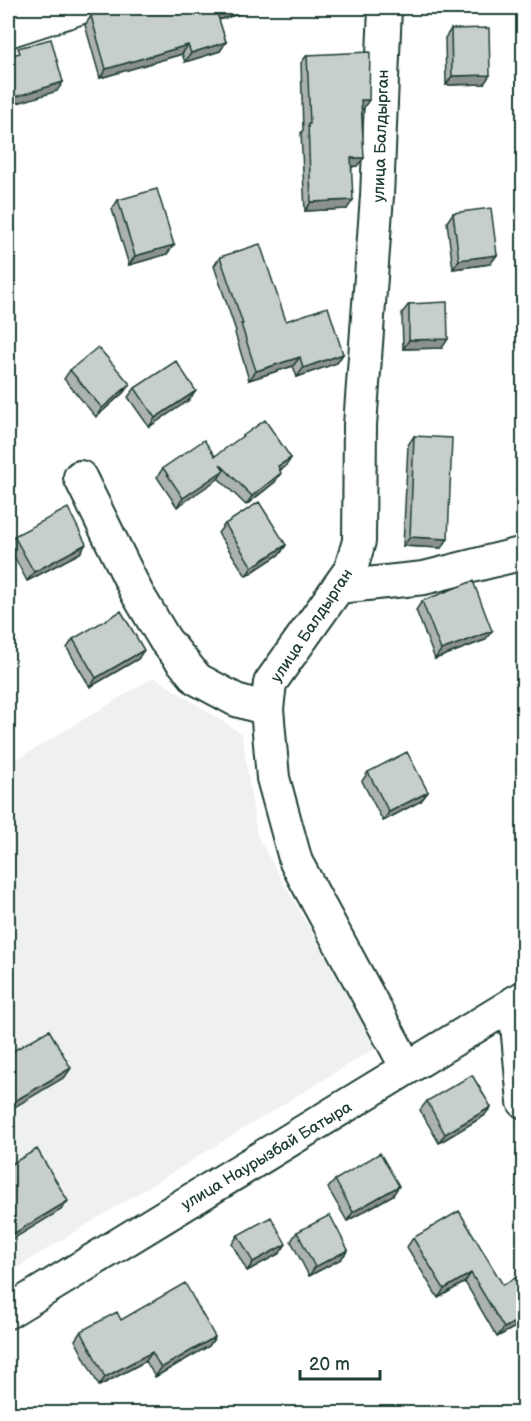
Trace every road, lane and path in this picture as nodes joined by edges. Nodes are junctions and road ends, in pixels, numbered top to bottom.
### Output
1 (79, 8) edge
2 (385, 8) edge
3 (8, 31) edge
4 (80, 477) dead end
5 (524, 553) edge
6 (338, 587) junction
7 (267, 709) junction
8 (521, 1004) edge
9 (407, 1068) junction
10 (524, 1102) edge
11 (8, 1312) edge

1 - 3 street
2 - 6 street, улица Балдырган
4 - 7 street
5 - 6 street
6 - 7 street, улица Балдырган
7 - 9 street, улица Балдырган
8 - 9 street, улица Наурызбай Батыра
8 - 10 street
9 - 11 street, улица Наурызбай Батыра

